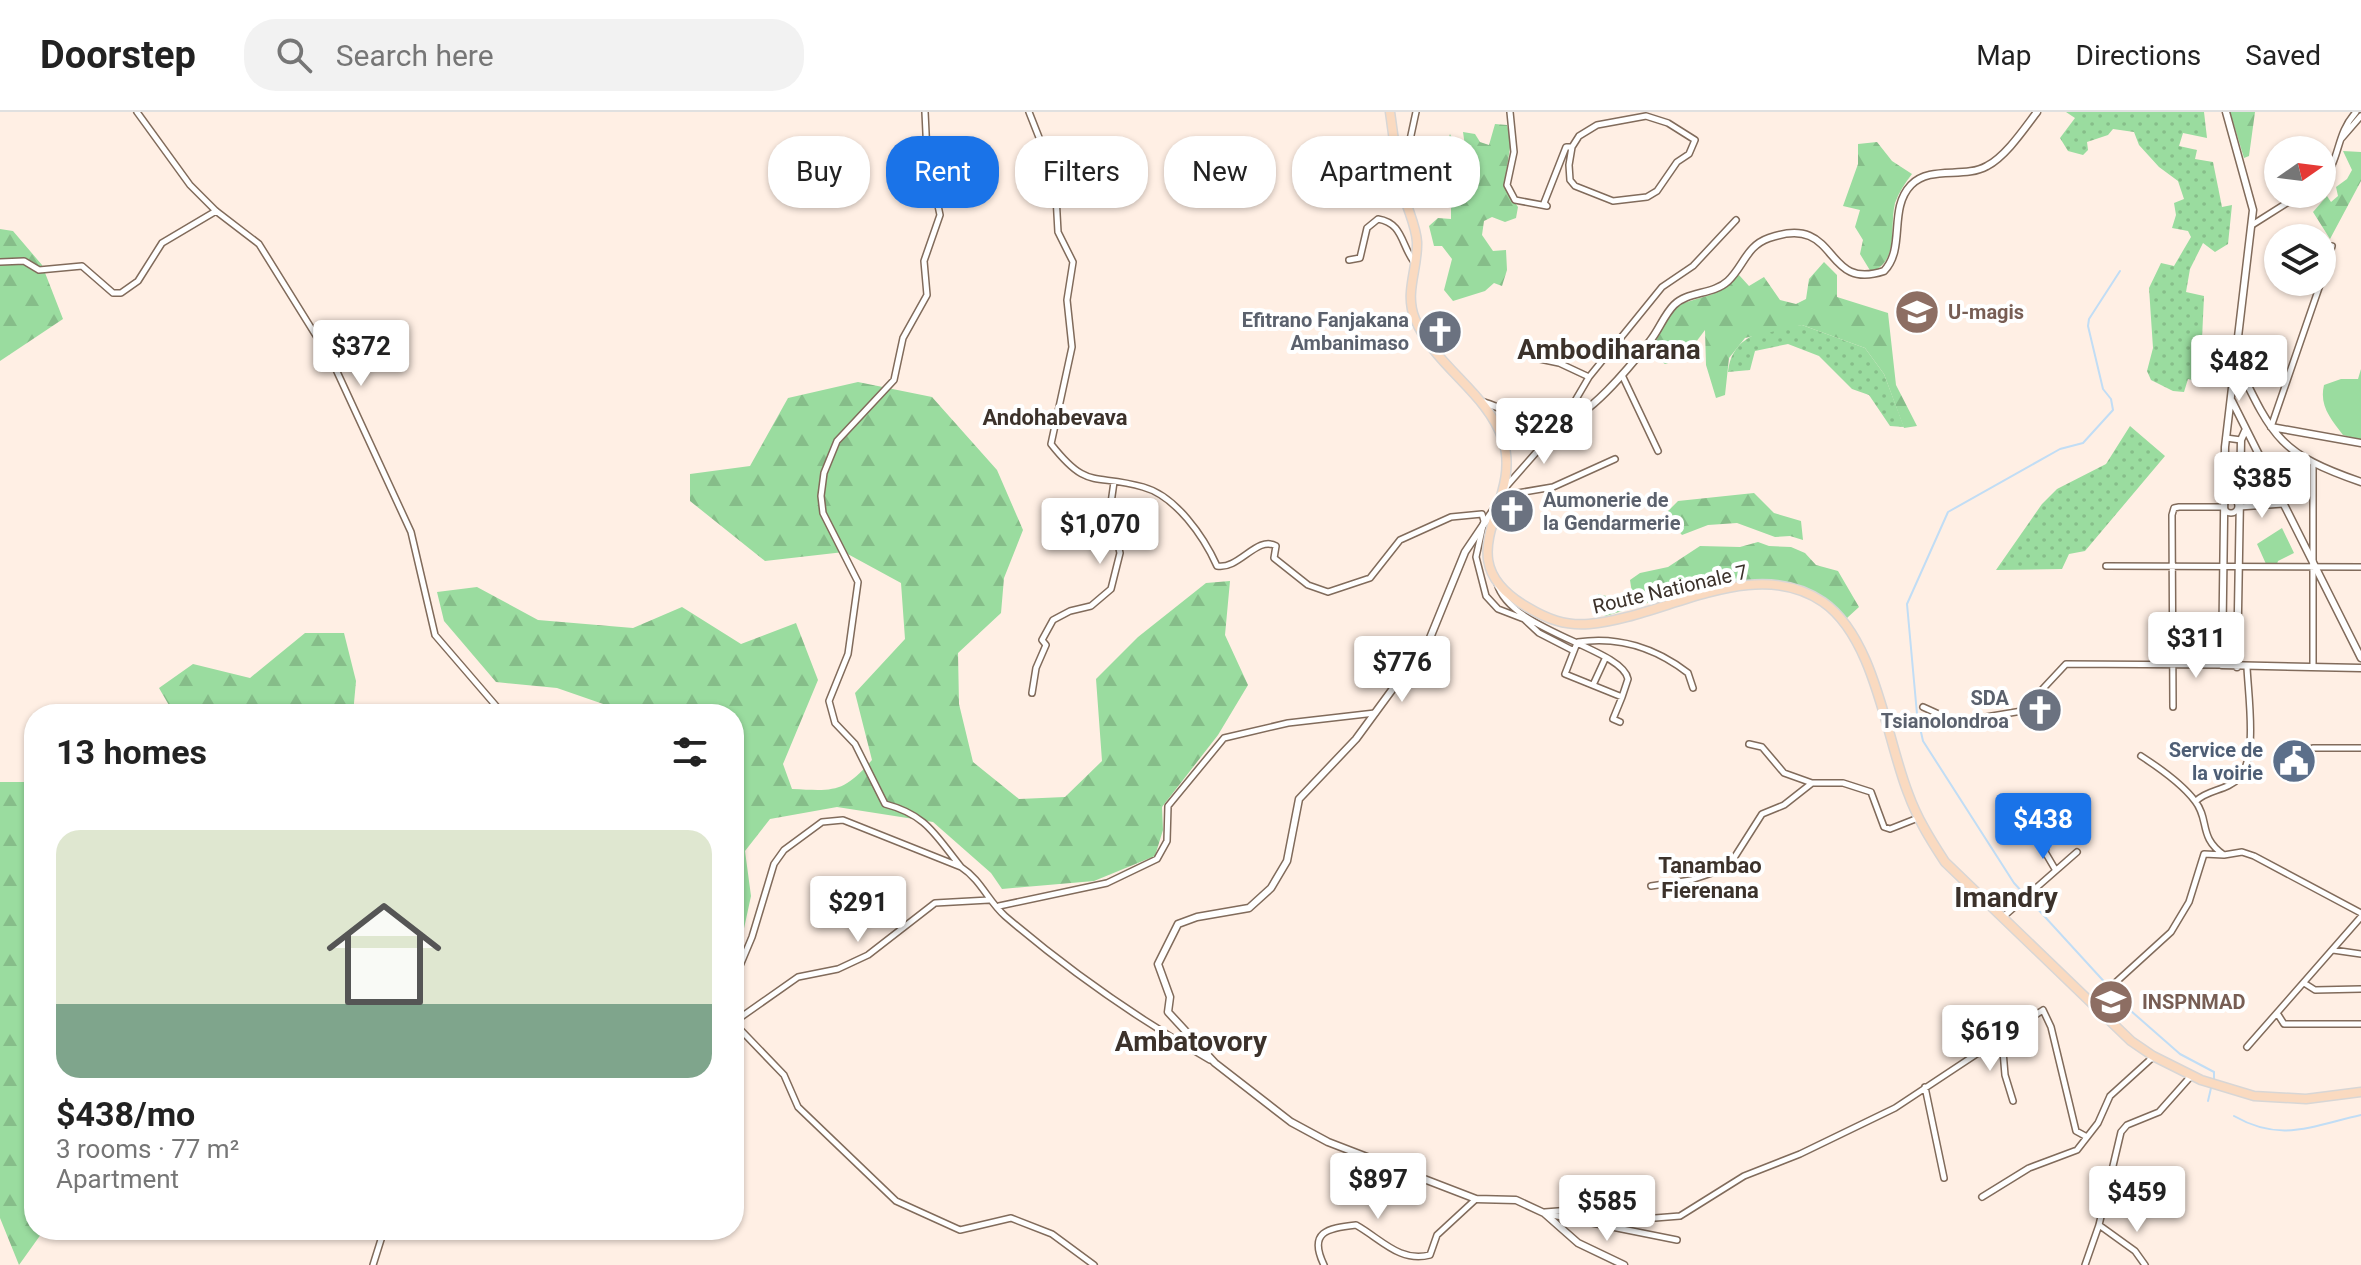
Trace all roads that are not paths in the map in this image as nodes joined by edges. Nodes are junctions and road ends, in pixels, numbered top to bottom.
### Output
1 (137, 112) edge
2 (925, 112) edge
3 (1029, 112) edge
4 (1390, 112) edge
5 (1416, 112) edge
6 (1510, 112) edge
7 (2037, 112) edge
8 (2226, 112) edge
9 (2356, 112) edge
10 (2361, 116) edge
11 (1394, 136) edge
12 (1411, 136) edge
13 (2337, 144) junction
14 (1572, 147) junction
15 (2336, 148) edge
16 (1408, 208) edge
17 (2279, 208) edge
18 (216, 211) junction
19 (1736, 220) dead end
20 (2252, 225) junction
21 (1349, 260) dead end
22 (0, 262) edge
23 (1414, 262) junction
24 (2317, 296) edge
25 (1535, 358) dead end
26 (2237, 363) junction
27 (1621, 374) junction
28 (1589, 377) junction
29 (1479, 400) junction
30 (2232, 401) junction
31 (1562, 423) junction
32 (2271, 427) junction
33 (2245, 431) junction
34 (2226, 438) junction
35 (2241, 440) junction
36 (2361, 443) edge
37 (1658, 451) dead end
38 (1615, 459) dead end
39 (2313, 466) junction
40 (1114, 482) junction
41 (2361, 482) edge
42 (1502, 493) junction
43 (2283, 504) junction
44 (2224, 507) junction
45 (2238, 507) junction
46 (1488, 522) junction
47 (2106, 566) dead end
48 (2171, 566) junction
49 (2223, 567) junction
50 (2237, 567) junction
51 (2361, 567) edge
52 (2315, 568) junction
53 (1497, 583) junction
54 (2223, 606) junction
55 (2237, 607) junction
56 (1577, 643) junction
57 (1574, 651) junction
58 (2361, 658) edge
59 (1605, 659) junction
60 (2222, 665) junction
61 (2170, 666) junction
62 (2237, 667) junction
63 (2247, 667) junction
64 (2313, 667) junction
65 (2361, 668) edge
66 (1593, 685) junction
67 (1693, 688) dead end
68 (1032, 693) dead end
69 (1622, 697) junction
70 (494, 704) edge
71 (1923, 707) dead end
72 (2173, 707) dead end
73 (1375, 713) junction
74 (1620, 722) dead end
75 (1749, 744) dead end
76 (2313, 748) dead end
77 (2361, 748) edge
78 (2141, 756) dead end
79 (1812, 783) junction
80 (2196, 801) junction
81 (1918, 818) junction
82 (2208, 841) junction
83 (2046, 847) dead end
84 (2077, 852) dead end
85 (2204, 854) junction
86 (2224, 855) junction
87 (961, 867) junction
88 (2055, 869) junction
89 (1651, 886) dead end
90 (990, 900) junction
91 (999, 906) junction
92 (2361, 915) edge
93 (2002, 918) junction
94 (2333, 950) junction
95 (2361, 954) edge
96 (744, 956) edge
97 (2304, 983) junction
98 (2361, 989) edge
99 (2092, 1004) junction
100 (2277, 1013) junction
101 (744, 1015) edge
102 (2361, 1024) edge
103 (744, 1033) edge
104 (2002, 1039) junction
105 (2247, 1047) dead end
106 (2153, 1056) junction
107 (1215, 1063) junction
108 (2192, 1076) junction
109 (1925, 1087) junction
110 (2361, 1092) edge
111 (2013, 1101) dead end
112 (2087, 1137) junction
113 (1944, 1178) dead end
114 (1982, 1197) dead end
115 (1476, 1199) junction
116 (1544, 1213) junction
117 (2099, 1225) junction
118 (381, 1240) edge
119 (1677, 1240) dead end
120 (1619, 1264) edge
121 (373, 1265) edge
122 (1094, 1265) edge
123 (1324, 1265) edge
124 (2085, 1265) edge
125 (2145, 1265) edge

1 - 18 street
2 - 87 street
3 - 40 street
4 - 11 main road
5 - 12 street
6 - 14 street
7 - 27 street
8 - 20 street
9 - 13 street
10 - 13 street
13 - 15 street
14 - 14 street
16 - 23 main road
17 - 20 street
18 - 22 street
18 - 70 street
19 - 28 street
20 - 26 street
21 - 23 street
23 - 29 main road
24 - 32 street
25 - 28 street
26 - 30 street
26 - 32 street
27 - 31 street
27 - 37 street
28 - 31 street
29 - 31 street
29 - 42 main road
30 - 33 street
30 - 34 street
31 - 42 street
32 - 36 street
32 - 39 street
33 - 35 street
33 - 43 street
34 - 35 street
34 - 44 street
35 - 45 street
38 - 42 street
39 - 41 street
39 - 52 street
40 - 46 street
40 - 68 street
42 - 46 main road
43 - 45 street
43 - 52 street
44 - 45 street
44 - 45 street
44 - 48 street
44 - 49 street
45 - 50 street
46 - 53 main road
46 - 57 street
46 - 73 street
47 - 48 street
48 - 49 street
48 - 61 street
49 - 50 street
49 - 54 street
50 - 52 street
50 - 55 street
51 - 52 street
52 - 58 street
52 - 64 street
53 - 56 street
53 - 81 main road, Route Nationale 7
54 - 55 street
54 - 60 street
55 - 62 street
56 - 57 street
56 - 59 street
56 - 67 street
57 - 66 street
59 - 66 street
59 - 69 street
60 - 61 street
60 - 62 street
61 - 71 street
61 - 72 street
62 - 63 street
63 - 64 street
63 - 80 street
64 - 65 street
66 - 69 street
69 - 74 street
73 - 91 street
73 - 107 street
75 - 79 street
76 - 77 street
78 - 80 street
79 - 81 street
79 - 89 street
80 - 82 street
81 - 93 main road, Route Nationale 7
82 - 85 street
82 - 86 street
83 - 88 street
84 - 88 street
85 - 86 street
85 - 99 street
86 - 92 street
87 - 90 street
87 - 96 street
88 - 93 street
90 - 91 street
90 - 101 street
91 - 107 street
92 - 94 street
93 - 99 main road, Route Nationale 7
94 - 95 street
94 - 97 street
97 - 98 street
97 - 100 street
99 - 106 main road, Route Nationale 7
100 - 102 street
100 - 105 street
103 - 122 street
104 - 109 street
104 - 111 street
104 - 112 street
106 - 108 main road
106 - 112 street
107 - 115 street
108 - 110 main road
108 - 117 street
109 - 113 street
109 - 116 street
112 - 114 street
115 - 116 street
115 - 123 street
116 - 119 street
116 - 120 street
117 - 124 street
117 - 125 street
118 - 121 street

